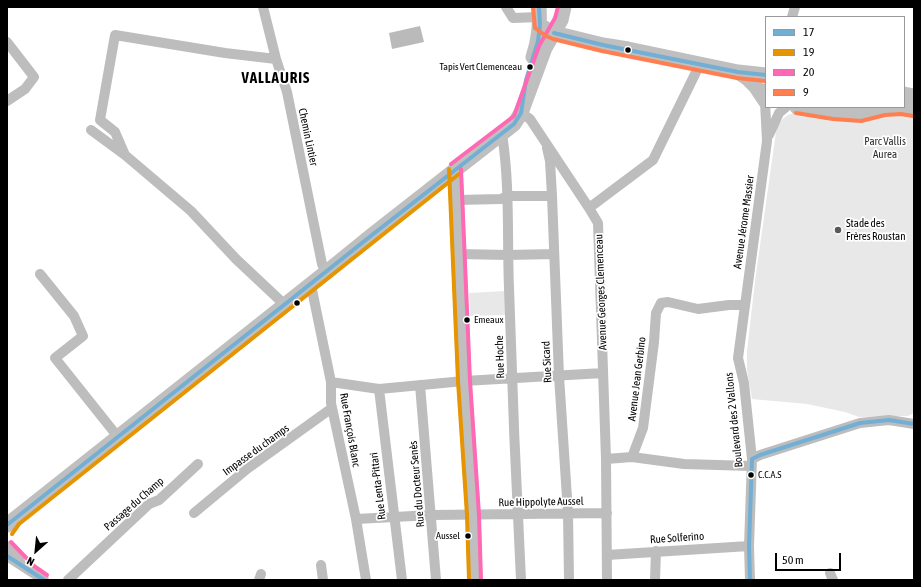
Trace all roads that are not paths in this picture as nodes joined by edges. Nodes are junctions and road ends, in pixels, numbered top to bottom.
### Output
1 (263, 7) edge
2 (506, 7) edge
3 (564, 7) edge
4 (539, 16) edge
5 (554, 33) junction
6 (7, 42) edge
7 (276, 59) junction
8 (700, 64) junction
9 (738, 72) junction
10 (765, 75) edge
11 (765, 96) edge
12 (7, 102) edge
13 (766, 108) edge
14 (785, 108) edge
15 (803, 108) edge
16 (876, 109) edge
17 (521, 113) junction
18 (91, 130) dead end
19 (502, 134) junction
20 (767, 141) junction
21 (546, 144) junction
22 (125, 156) junction
23 (455, 169) junction
24 (507, 196) junction
25 (552, 196) junction
26 (457, 200) junction
27 (589, 208) junction
28 (459, 254) junction
29 (554, 254) junction
30 (508, 255) junction
31 (326, 272) junction
32 (40, 274) dead end
33 (311, 284) junction
34 (285, 304) junction
35 (744, 305) junction
36 (603, 373) junction
37 (559, 376) junction
38 (512, 378) junction
39 (464, 381) junction
40 (331, 382) junction
41 (420, 385) junction
42 (379, 389) junction
43 (332, 408) junction
44 (914, 424) edge
45 (118, 437) junction
46 (632, 457) junction
47 (606, 459) junction
48 (752, 463) junction
49 (198, 464) dead end
50 (194, 512) dead end
51 (607, 513) junction
52 (518, 514) junction
53 (568, 514) junction
54 (432, 515) junction
55 (473, 515) junction
56 (394, 517) junction
57 (356, 519) junction
58 (10, 525) edge
59 (7, 546) edge
60 (749, 546) junction
61 (656, 551) junction
62 (607, 555) junction
63 (7, 556) edge
64 (321, 565) dead end
65 (30, 571) junction
66 (44, 580) edge
67 (68, 580) edge
68 (323, 580) edge
69 (366, 580) edge
70 (402, 580) edge
71 (436, 580) edge
72 (475, 580) edge
73 (521, 580) edge
74 (569, 580) edge
75 (607, 580) edge
76 (655, 580) edge
77 (750, 580) edge

1 - 7 street, Chemin Lintier
2 - 4 street
3 - 5 main road
4 - 5 main road
4 - 17 main road
5 - 8 main road
5 - 17 main road
6 - 12 street
7 - 22 street
7 - 31 street, Chemin Lintier
8 - 9 main road
8 - 27 street
9 - 10 main road
9 - 11 main road
13 - 20 street, Avenue Jérome Massier
14 - 20 street, Avenue Jérome Massier
15 - 16 main road
17 - 19 main road
17 - 21 street, Avenue Georges Clemenceau
18 - 22 street
19 - 23 main road
19 - 24 street, Rue Hoche
20 - 35 street, Avenue Jérome Massier
21 - 25 street, Rue Sicard
21 - 27 street, Avenue Georges Clemenceau
22 - 34 street
23 - 26 main road
23 - 31 main road
24 - 25 street
24 - 26 street
24 - 30 street, Rue Hoche
25 - 29 street, Rue Sicard
26 - 28 main road
27 - 36 street, Avenue Georges Clemenceau
28 - 30 street
28 - 39 main road
29 - 30 street
29 - 37 street, Rue Sicard
30 - 38 street, Rue Hoche
31 - 33 main road
32 - 45 street
33 - 34 main road
33 - 40 street, Rue François Blanc
34 - 45 main road
35 - 46 street, Avenue Jean Gerbino
35 - 48 street, Boulevard des 2 Vallons
36 - 37 street
36 - 47 street, Avenue Georges Clemenceau
37 - 38 street
37 - 53 street, Rue Sicard
38 - 39 street
38 - 52 street, Rue Hoche
39 - 41 street
39 - 55 main road
40 - 42 street
40 - 43 street, Rue François Blanc
41 - 42 street
41 - 54 street, Rue du Docteur Senès
42 - 56 street, Rue Lenta-Pittari
43 - 50 street, Impasse du champs
43 - 57 street, Rue François Blanc
44 - 48 street
45 - 58 main road
46 - 47 street
46 - 48 street
47 - 51 street, Avenue Georges Clemenceau
48 - 60 street, Boulevard des 2 Vallons
49 - 67 street, Passage du Champ
51 - 53 street, Rue Hippolyte Aussel
51 - 62 street, Avenue Georges Clemenceau
52 - 53 street, Rue Hippolyte Aussel
52 - 55 street, Rue Hippolyte Aussel
52 - 73 street, Rue Hoche
53 - 74 street, Rue Sicard
54 - 55 street, Rue Hippolyte Aussel
54 - 56 street, Rue Hippolyte Aussel
54 - 71 street, Rue du Docteur Senès
55 - 72 main road
56 - 57 street, Rue Hippolyte Aussel
56 - 70 street, Rue Lenta-Pittari
57 - 69 street, Rue François Blanc
59 - 65 street
60 - 61 street, Rue Solferino
60 - 77 street, Boulevard des 2 Vallons
61 - 62 street, Rue Solferino
61 - 76 street
62 - 75 street, Avenue Georges Clemenceau
63 - 65 street
64 - 68 street
65 - 66 street

